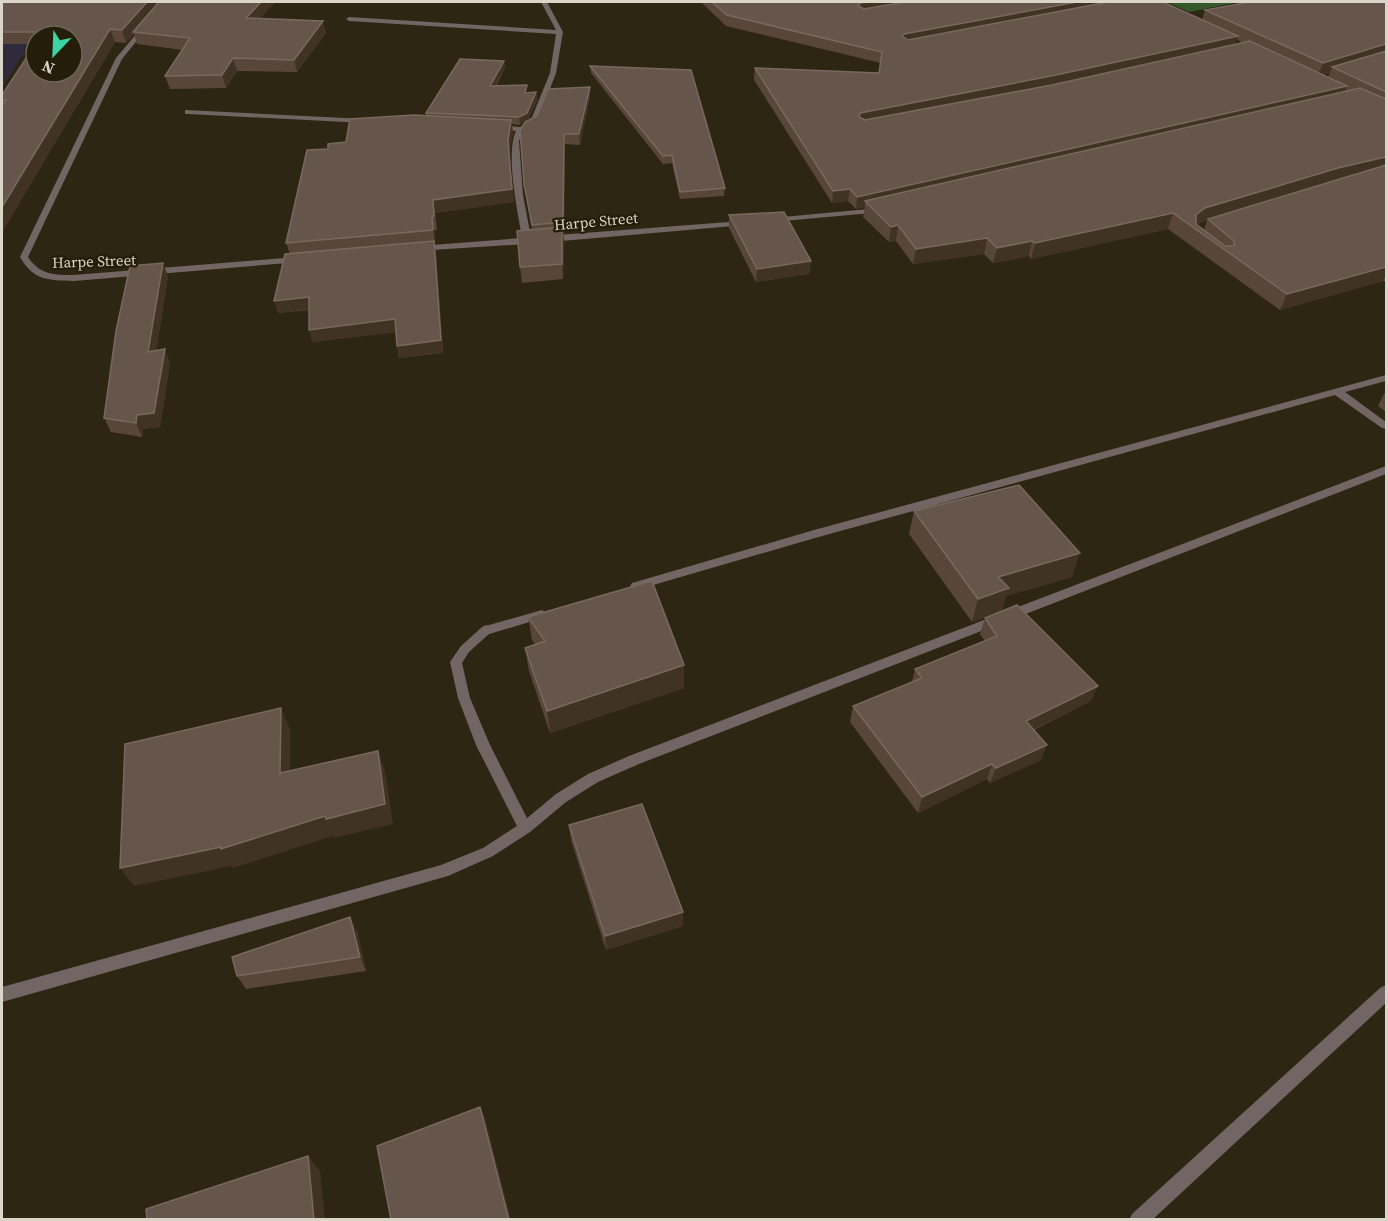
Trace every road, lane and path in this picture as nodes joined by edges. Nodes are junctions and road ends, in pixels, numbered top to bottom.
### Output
1 (544, 2) edge
2 (154, 17) edge
3 (349, 19) dead end
4 (560, 32) junction
5 (188, 112) dead end
6 (378, 122) edge
7 (489, 127) edge
8 (521, 129) junction
9 (894, 207) edge
10 (762, 221) edge
11 (750, 222) edge
12 (527, 241) junction
13 (410, 250) edge
14 (306, 259) edge
15 (1386, 378) edge
16 (1336, 392) junction
17 (1386, 426) edge
18 (1386, 470) edge
19 (622, 590) edge
20 (554, 610) edge
21 (525, 828) junction
22 (1386, 993) edge
23 (2, 995) edge
24 (1138, 1220) edge

1 - 4 street
2 - 14 street, Harpe Street
3 - 4 street
4 - 8 street
5 - 6 street
7 - 8 street
8 - 12 street
9 - 10 street
11 - 12 street, Harpe Street
12 - 13 street, Harpe Street
15 - 16 street
16 - 17 street
16 - 19 street
18 - 21 street
20 - 21 street
21 - 23 street
22 - 24 street

